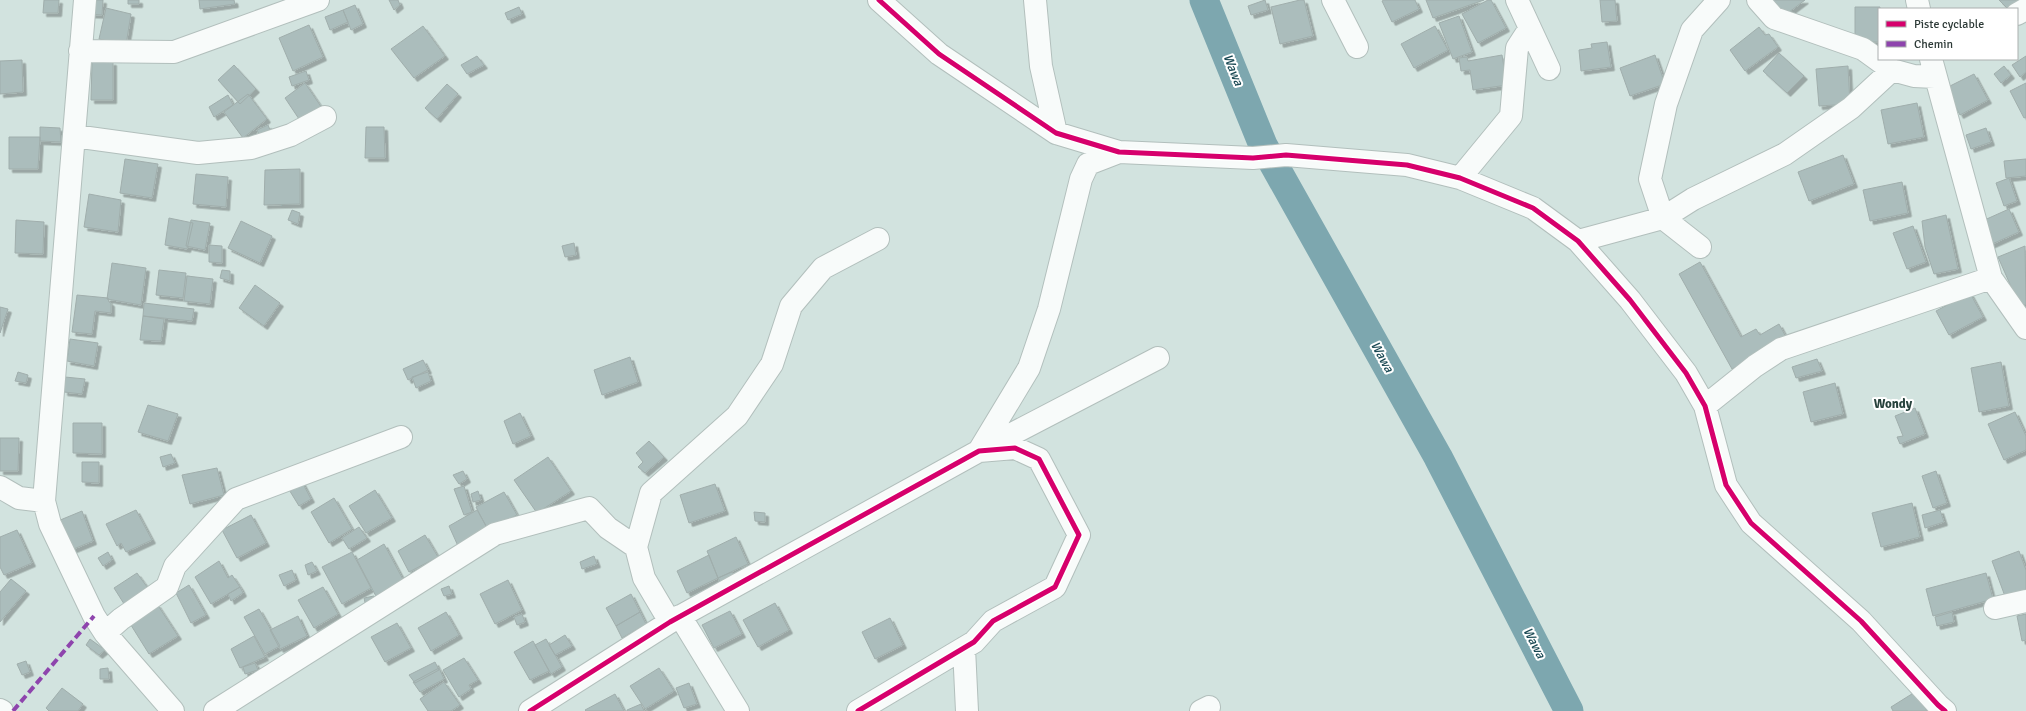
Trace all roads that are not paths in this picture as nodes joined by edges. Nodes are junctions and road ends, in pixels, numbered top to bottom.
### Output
1 (84, 0) edge
2 (318, 0) edge
3 (878, 0) edge
4 (1035, 0) edge
5 (1334, 0) edge
6 (1517, 0) edge
7 (1720, 0) edge
8 (1758, 0) edge
9 (1530, 28) junction
10 (1357, 47) dead end
11 (80, 51) junction
12 (1930, 67) edge
13 (1549, 69) dead end
14 (1892, 70) junction
15 (325, 117) dead end
16 (1056, 133) junction
17 (74, 136) junction
18 (1119, 152) junction
19 (1460, 178) junction
20 (1663, 218) junction
21 (878, 239) dead end
22 (1578, 241) junction
23 (1700, 247) dead end
24 (1991, 278) junction
25 (2026, 328) edge
26 (1158, 358) dead end
27 (1705, 406) junction
28 (401, 437) dead end
29 (979, 451) junction
30 (0, 487) edge
31 (44, 502) junction
32 (636, 547) junction
33 (2026, 601) edge
34 (1995, 608) dead end
35 (675, 619) junction
36 (105, 634) junction
37 (964, 648) junction
38 (173, 711) edge
39 (215, 711) edge
40 (530, 711) edge
41 (738, 711) edge
42 (858, 711) edge
43 (968, 711) edge
44 (1945, 711) edge

1 - 11 street
2 - 11 street
3 - 16 street
4 - 16 street
5 - 10 street
6 - 9 street
7 - 20 street
8 - 14 street
9 - 13 street
9 - 19 street
11 - 17 street
12 - 14 street
12 - 24 street
14 - 20 street
15 - 17 street
16 - 18 street
17 - 31 street
18 - 19 street
18 - 29 street
19 - 22 street
20 - 22 street
20 - 23 street
21 - 32 street
22 - 27 street
24 - 25 street
24 - 27 street
26 - 29 street
27 - 44 street
28 - 36 street
29 - 35 street
29 - 37 street
30 - 31 street
31 - 36 street
32 - 35 street
32 - 39 street
33 - 34 street
35 - 40 street
35 - 41 street
36 - 38 street
37 - 42 street
37 - 43 street

